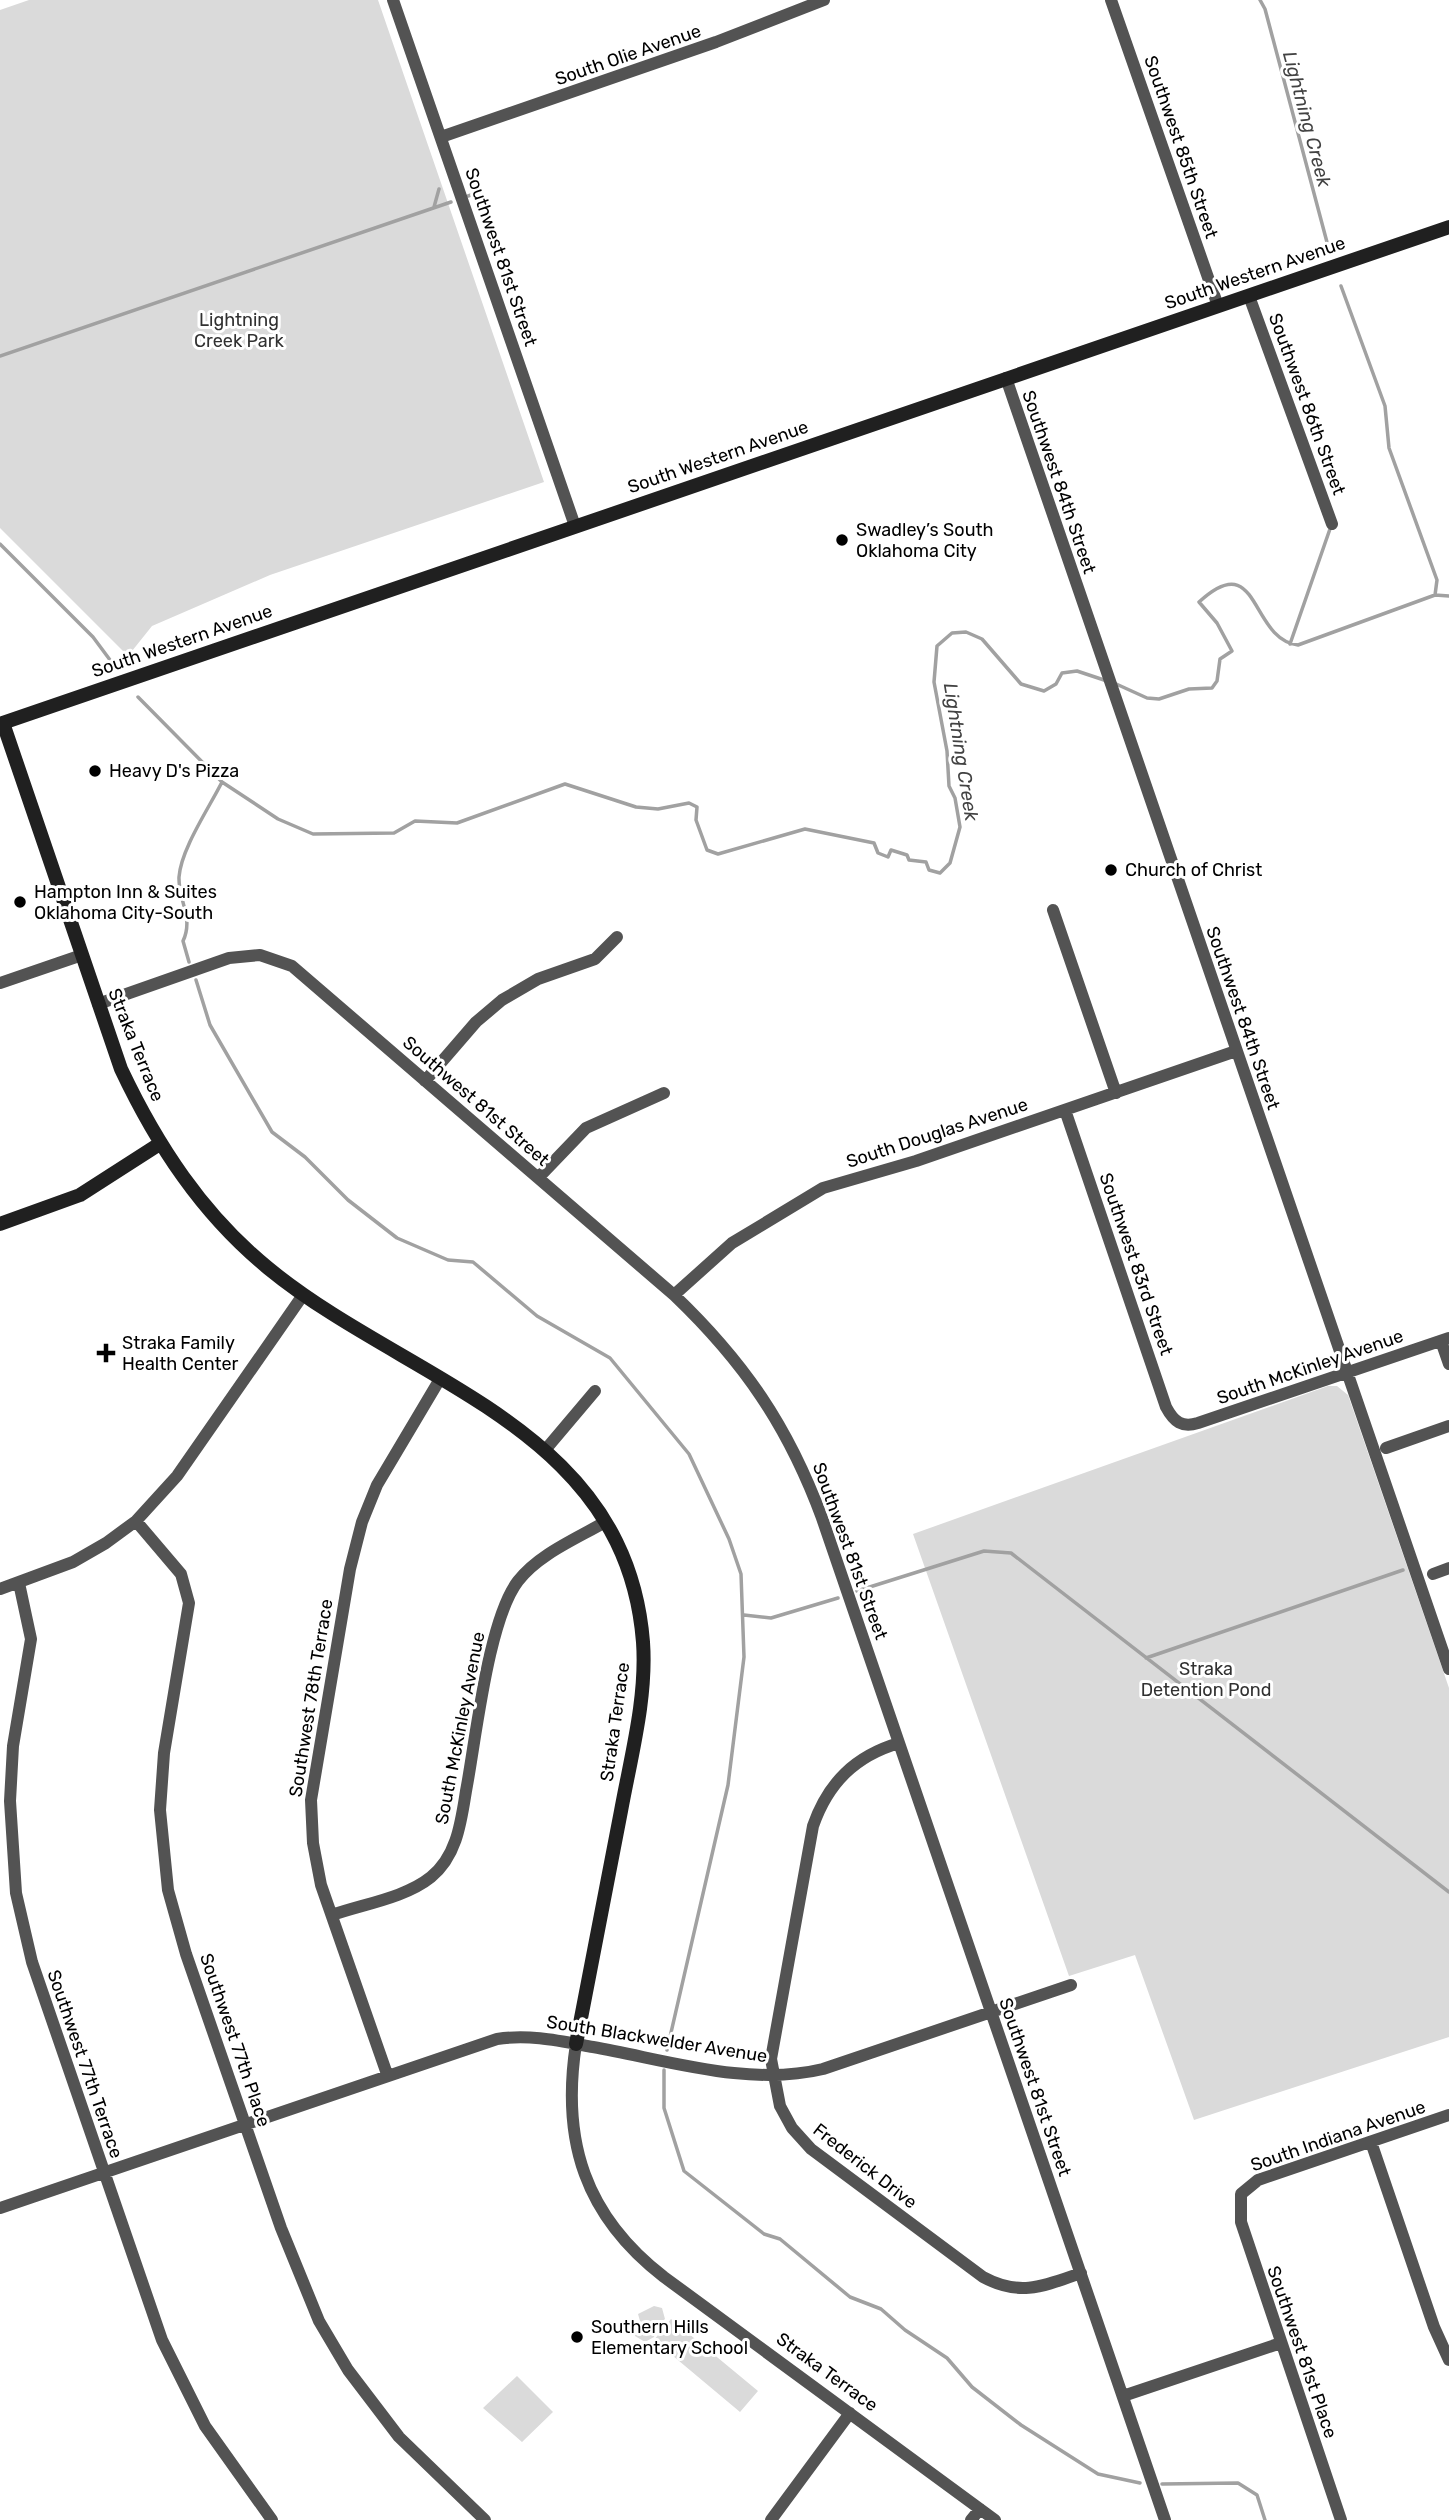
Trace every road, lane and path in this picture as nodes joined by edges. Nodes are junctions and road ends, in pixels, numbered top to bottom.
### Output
1 (393, 0) edge
2 (824, 0) edge
3 (1111, 0) edge
4 (441, 137) junction
5 (1449, 227) edge
6 (1249, 296) junction
7 (1218, 306) junction
8 (1006, 378) junction
9 (1332, 524) dead end
10 (575, 526) junction
11 (1, 723) edge
12 (1053, 910) dead end
13 (617, 937) dead end
14 (82, 955) junction
15 (0, 983) edge
16 (98, 1003) junction
17 (1236, 1051) junction
18 (425, 1081) junction
19 (664, 1093) dead end
20 (1116, 1093) junction
21 (1065, 1110) junction
22 (160, 1143) junction
23 (538, 1178) junction
24 (0, 1224) edge
25 (303, 1295) junction
26 (674, 1295) junction
27 (1445, 1339) edge
28 (1449, 1364) edge
29 (1347, 1373) junction
30 (440, 1379) junction
31 (595, 1391) dead end
32 (1181, 1424) joint
33 (1449, 1426) edge
34 (1386, 1448) dead end
35 (546, 1449) junction
36 (136, 1521) junction
37 (605, 1522) junction
38 (1449, 1568) edge
39 (1433, 1573) dead end
40 (19, 1583) junction
41 (0, 1589) edge
42 (1449, 1668) edge
43 (899, 1743) junction
44 (332, 1915) junction
45 (1071, 1985) dead end
46 (992, 2013) junction
47 (576, 2044) junction
48 (387, 2074) junction
49 (773, 2075) junction
50 (1449, 2115) edge
51 (245, 2124) junction
52 (1371, 2141) junction
53 (103, 2173) junction
54 (1241, 2194) joint
55 (0, 2208) edge
56 (1081, 2273) junction
57 (1281, 2343) junction
58 (1449, 2360) edge
59 (1123, 2396) junction
60 (850, 2413) junction
61 (979, 2509) junction
62 (272, 2520) edge
63 (485, 2520) edge
64 (771, 2520) edge
65 (971, 2520) edge
66 (995, 2520) edge
67 (1165, 2520) edge
68 (1341, 2520) edge

1 - 4 street, Southwest 81st Street
2 - 4 street, South Olie Avenue
3 - 7 street, Southwest 85th Street
4 - 10 street, Southwest 81st Street
5 - 6 street, South Western Avenue
6 - 7 street, South Western Avenue
6 - 9 street, Southwest 86th Street
7 - 8 street, South Western Avenue
8 - 10 street, South Western Avenue
8 - 17 street, Southwest 84th Street
10 - 11 street, South Western Avenue
11 - 14 street, Straka Terrace
12 - 20 street
13 - 18 street
14 - 15 street
14 - 16 street, Straka Terrace
16 - 18 street, Southwest 81st Street
16 - 22 street, Straka Terrace
17 - 20 street, South Douglas Avenue
17 - 29 street, Southwest 84th Street
18 - 23 street, Southwest 81st Street
19 - 23 street
20 - 21 street, South Douglas Avenue
21 - 26 street, South Douglas Avenue
21 - 32 street, Southwest 83rd Street
22 - 24 street
22 - 25 street, Straka Terrace
23 - 26 street, Southwest 81st Street
25 - 30 street, Straka Terrace
25 - 36 street
26 - 43 street, Southwest 81st Street
27 - 28 street
27 - 29 street, South McKinley Avenue
29 - 32 street, South McKinley Avenue
29 - 42 street, Southwest 84th Street
30 - 35 street, Straka Terrace
30 - 44 street, Southwest 78th Terrace
31 - 35 street
33 - 34 street
35 - 37 street, Straka Terrace
36 - 40 street
36 - 51 street, Southwest 77th Place
37 - 44 street, South McKinley Avenue
37 - 47 street, Straka Terrace
38 - 39 street
40 - 41 street
40 - 53 street, Southwest 77th Terrace
43 - 46 street, Southwest 81st Street
43 - 49 street, Frederick Drive
44 - 48 street, Southwest 78th Terrace
45 - 46 street, South Blackwelder Avenue
46 - 49 street, South Blackwelder Avenue
46 - 56 street, Southwest 81st Street
47 - 48 street, South Blackwelder Avenue
47 - 49 street, South Blackwelder Avenue
47 - 60 street, Straka Terrace
48 - 51 street, South Blackwelder Avenue
49 - 56 street, Frederick Drive
50 - 52 street, South Indiana Avenue
51 - 53 street, South Blackwelder Avenue
51 - 63 street, Southwest 77th Place
52 - 54 street, South Indiana Avenue
52 - 58 street
53 - 55 street, South Blackwelder Avenue
53 - 62 street, Southwest 77th Terrace
54 - 57 street, Southwest 81st Place
56 - 59 street, Southwest 81st Street
57 - 59 street
57 - 68 street, Southwest 81st Place
59 - 67 street, Southwest 81st Street
60 - 61 street, Straka Terrace
60 - 64 street
61 - 65 street
61 - 66 street, Straka Terrace

